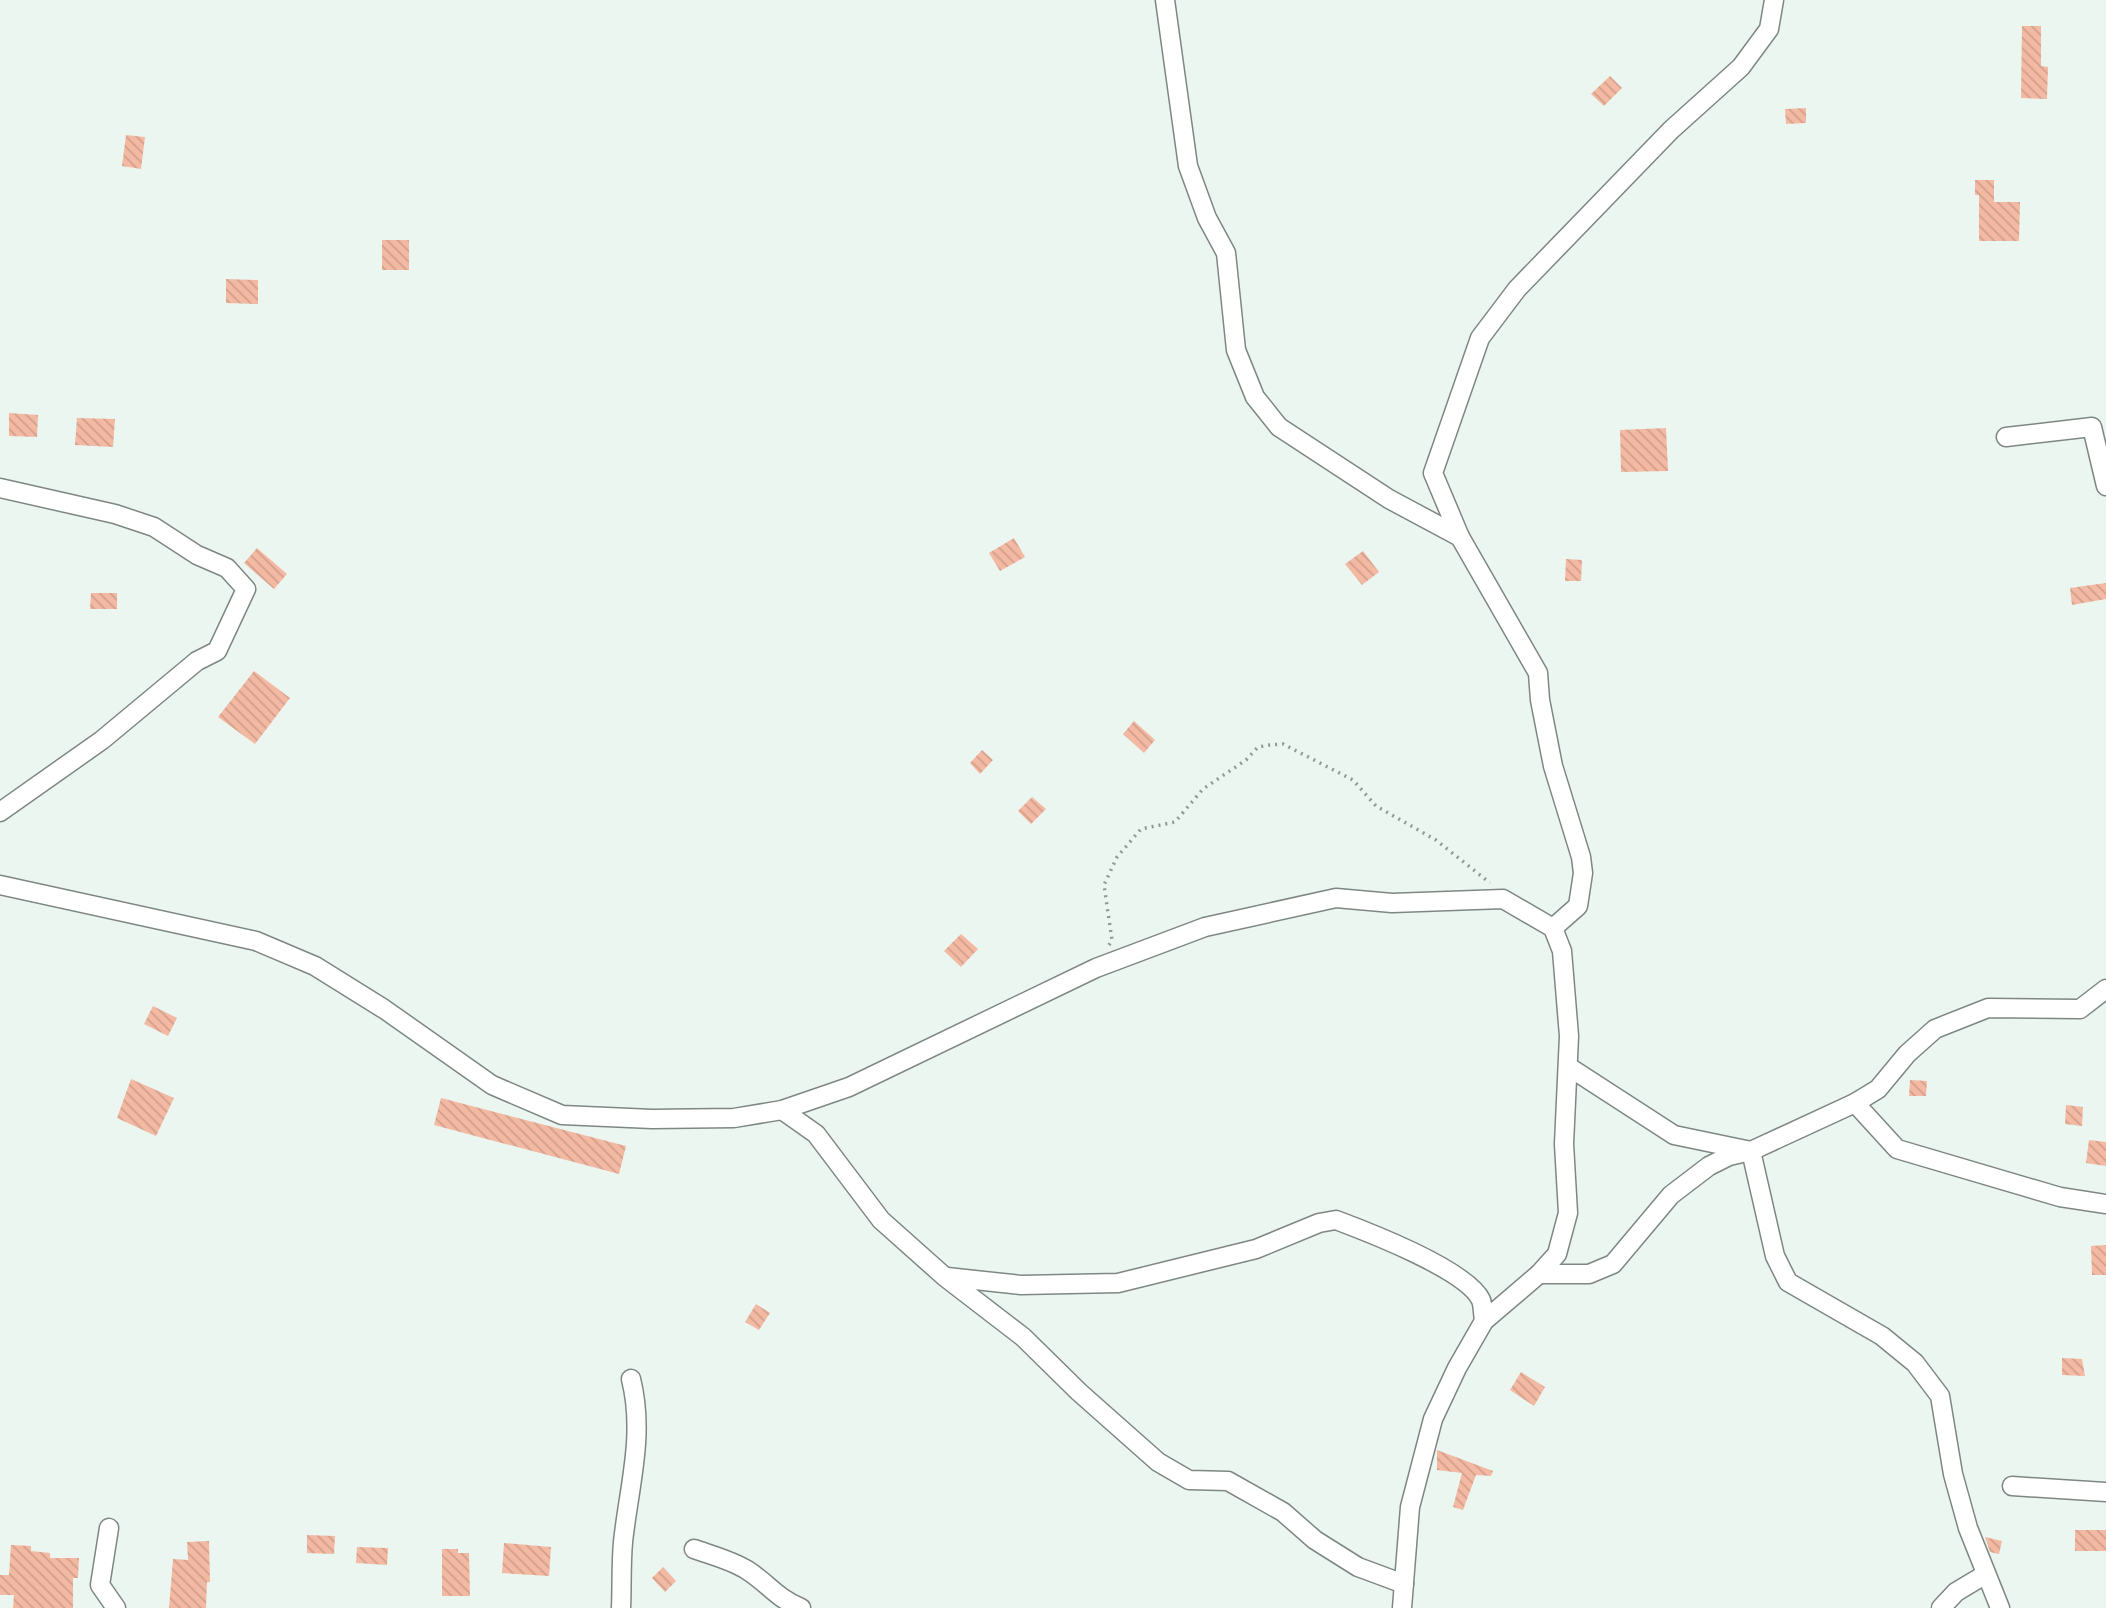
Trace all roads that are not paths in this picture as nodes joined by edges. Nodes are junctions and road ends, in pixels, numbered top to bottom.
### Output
1 (1165, 0) edge
2 (1774, 0) edge
3 (2006, 437) dead end
4 (2106, 486) edge
5 (0, 488) edge
6 (1460, 537) junction
7 (0, 811) edge
8 (0, 885) edge
9 (1553, 928) junction
10 (2106, 989) edge
11 (1569, 1068) junction
12 (1855, 1103) junction
13 (782, 1110) junction
14 (1751, 1152) junction
15 (2106, 1205) edge
16 (1539, 1274) junction
17 (945, 1277) junction
18 (1484, 1321) junction
19 (631, 1379) dead end
20 (2011, 1486) dead end
21 (2106, 1492) edge
22 (109, 1528) dead end
23 (695, 1549) dead end
24 (1986, 1574) junction
25 (1404, 1584) junction
26 (116, 1608) edge
27 (621, 1608) edge
28 (801, 1608) edge
29 (1402, 1608) edge
30 (1941, 1608) edge
31 (2000, 1608) edge

1 - 6 street
2 - 6 street
3 - 4 street
5 - 7 street
6 - 9 street
8 - 13 street
9 - 11 street
9 - 13 street
10 - 12 street
11 - 14 street
11 - 16 street
12 - 14 street
12 - 15 street
13 - 17 street
14 - 16 street
14 - 24 street
16 - 18 street
17 - 18 street
17 - 25 street
18 - 25 street
19 - 27 street
20 - 21 street
22 - 26 street
23 - 28 street
24 - 30 street
24 - 31 street
25 - 29 street

